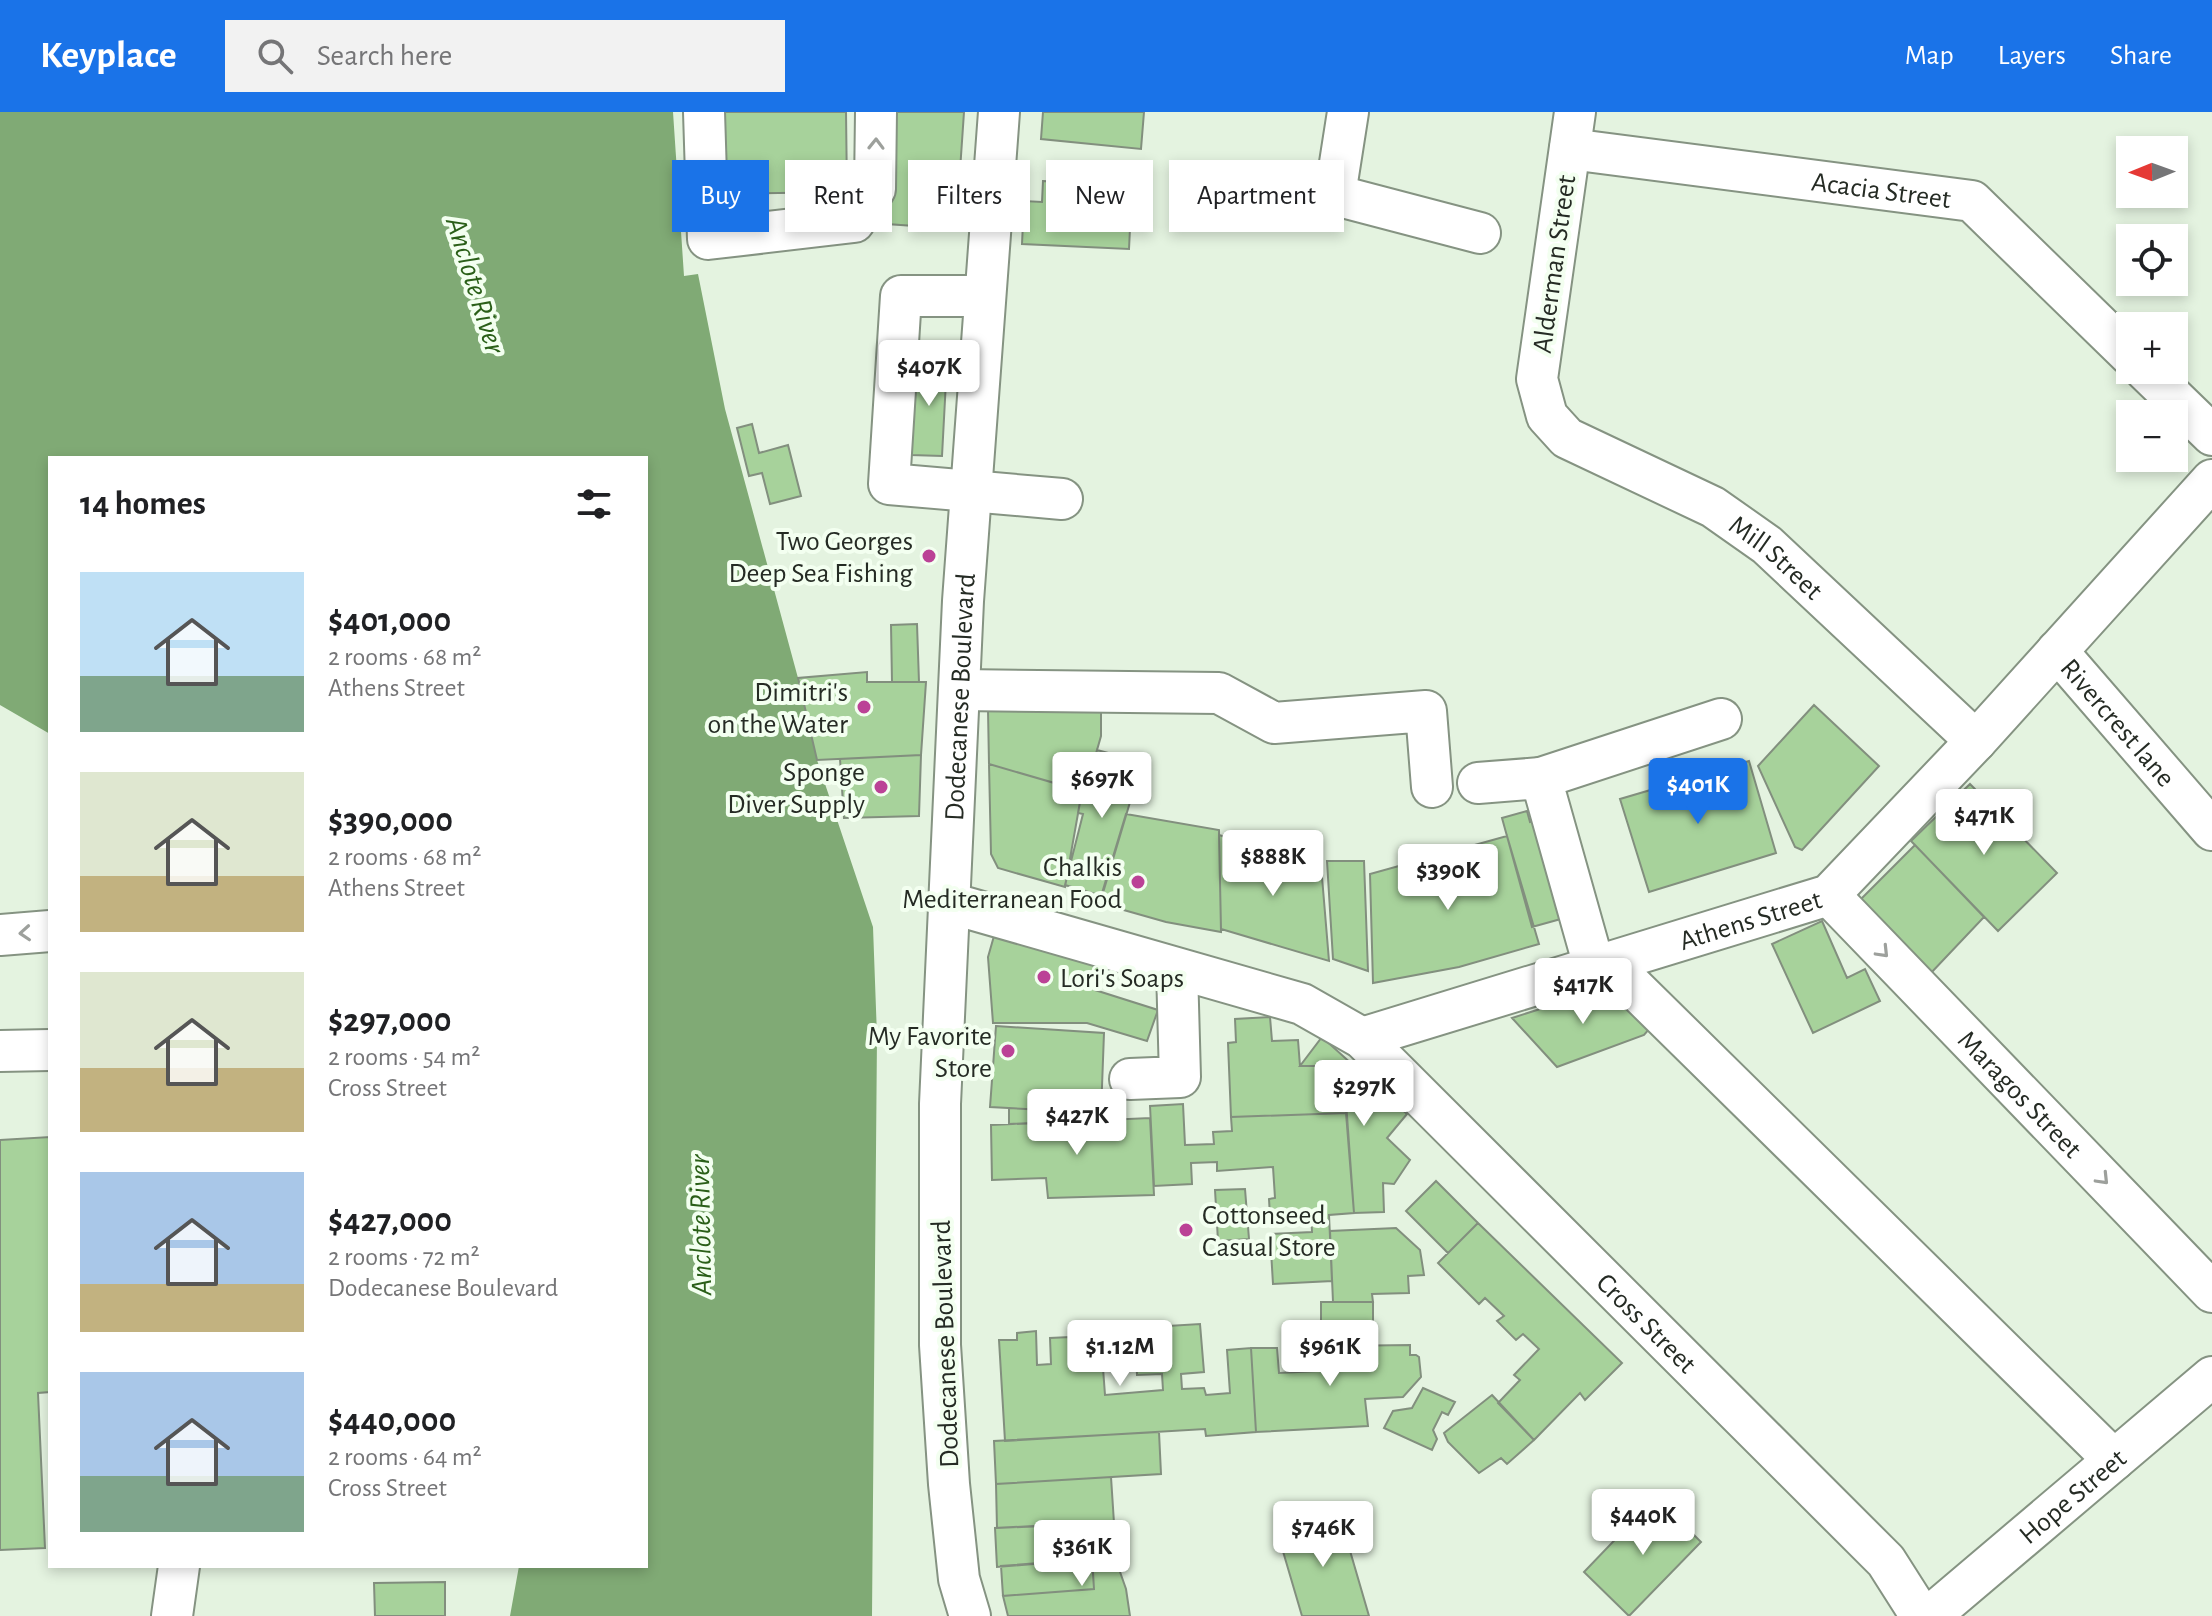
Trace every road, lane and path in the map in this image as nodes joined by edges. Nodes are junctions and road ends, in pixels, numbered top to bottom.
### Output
1 (704, 112) edge
2 (876, 112) edge
3 (999, 112) edge
4 (1348, 112) edge
5 (1573, 130) edge
6 (1340, 160) edge
7 (1344, 197) edge
8 (1480, 233) dead end
9 (985, 296) junction
10 (2116, 341) edge
11 (2159, 384) edge
12 (1547, 416) joint
13 (2212, 435) edge
14 (2212, 480) edge
15 (971, 492) junction
16 (1062, 499) dead end
17 (2057, 651) junction
18 (960, 690) junction
19 (1721, 719) dead end
20 (1976, 741) junction
21 (1541, 778) junction
22 (1478, 783) dead end
23 (1432, 787) dead end
24 (2212, 830) edge
25 (1829, 895) junction
26 (950, 903) junction
27 (48, 931) edge
28 (0, 935) edge
29 (1601, 964) junction
30 (1177, 969) junction
31 (1362, 1038) junction
32 (48, 1050) edge
33 (0, 1051) edge
34 (1130, 1079) dead end
35 (2212, 1292) edge
36 (2212, 1377) edge
37 (2114, 1460) junction
38 (179, 1568) edge
39 (172, 1616) edge
40 (970, 1616) edge
41 (1921, 1616) edge
42 (1930, 1616) edge

1 -> 2 street
3 - 9 street, Dodecanese Boulevard
4 - 6 street
5 - 10 street, Acacia Street
5 - 12 street, Alderman Street
7 - 8 street
9 - 15 street, Dodecanese Boulevard
9 - 15 street
11 - 13 street
12 - 20 street, Mill Street
14 - 17 street, Athens Street
15 - 16 street
15 - 18 street, Dodecanese Boulevard
17 - 20 street, Athens Street
17 - 24 street, Rivercrest lane
18 - 23 street
18 - 26 street, Dodecanese Boulevard
19 - 21 street
20 - 25 street, Athens Street
21 - 22 street
21 - 29 street
25 - 29 street, Athens Street
25 -> 35 street, Maragos Street
26 - 30 street
26 - 40 street, Dodecanese Boulevard
27 -> 28 street
29 - 31 street, Athens Street
29 - 37 street
30 - 31 street
30 - 34 street
31 - 41 street, Cross Street
32 - 33 street
36 - 37 street, Hope Street
37 - 42 street, Hope Street
38 - 39 street

